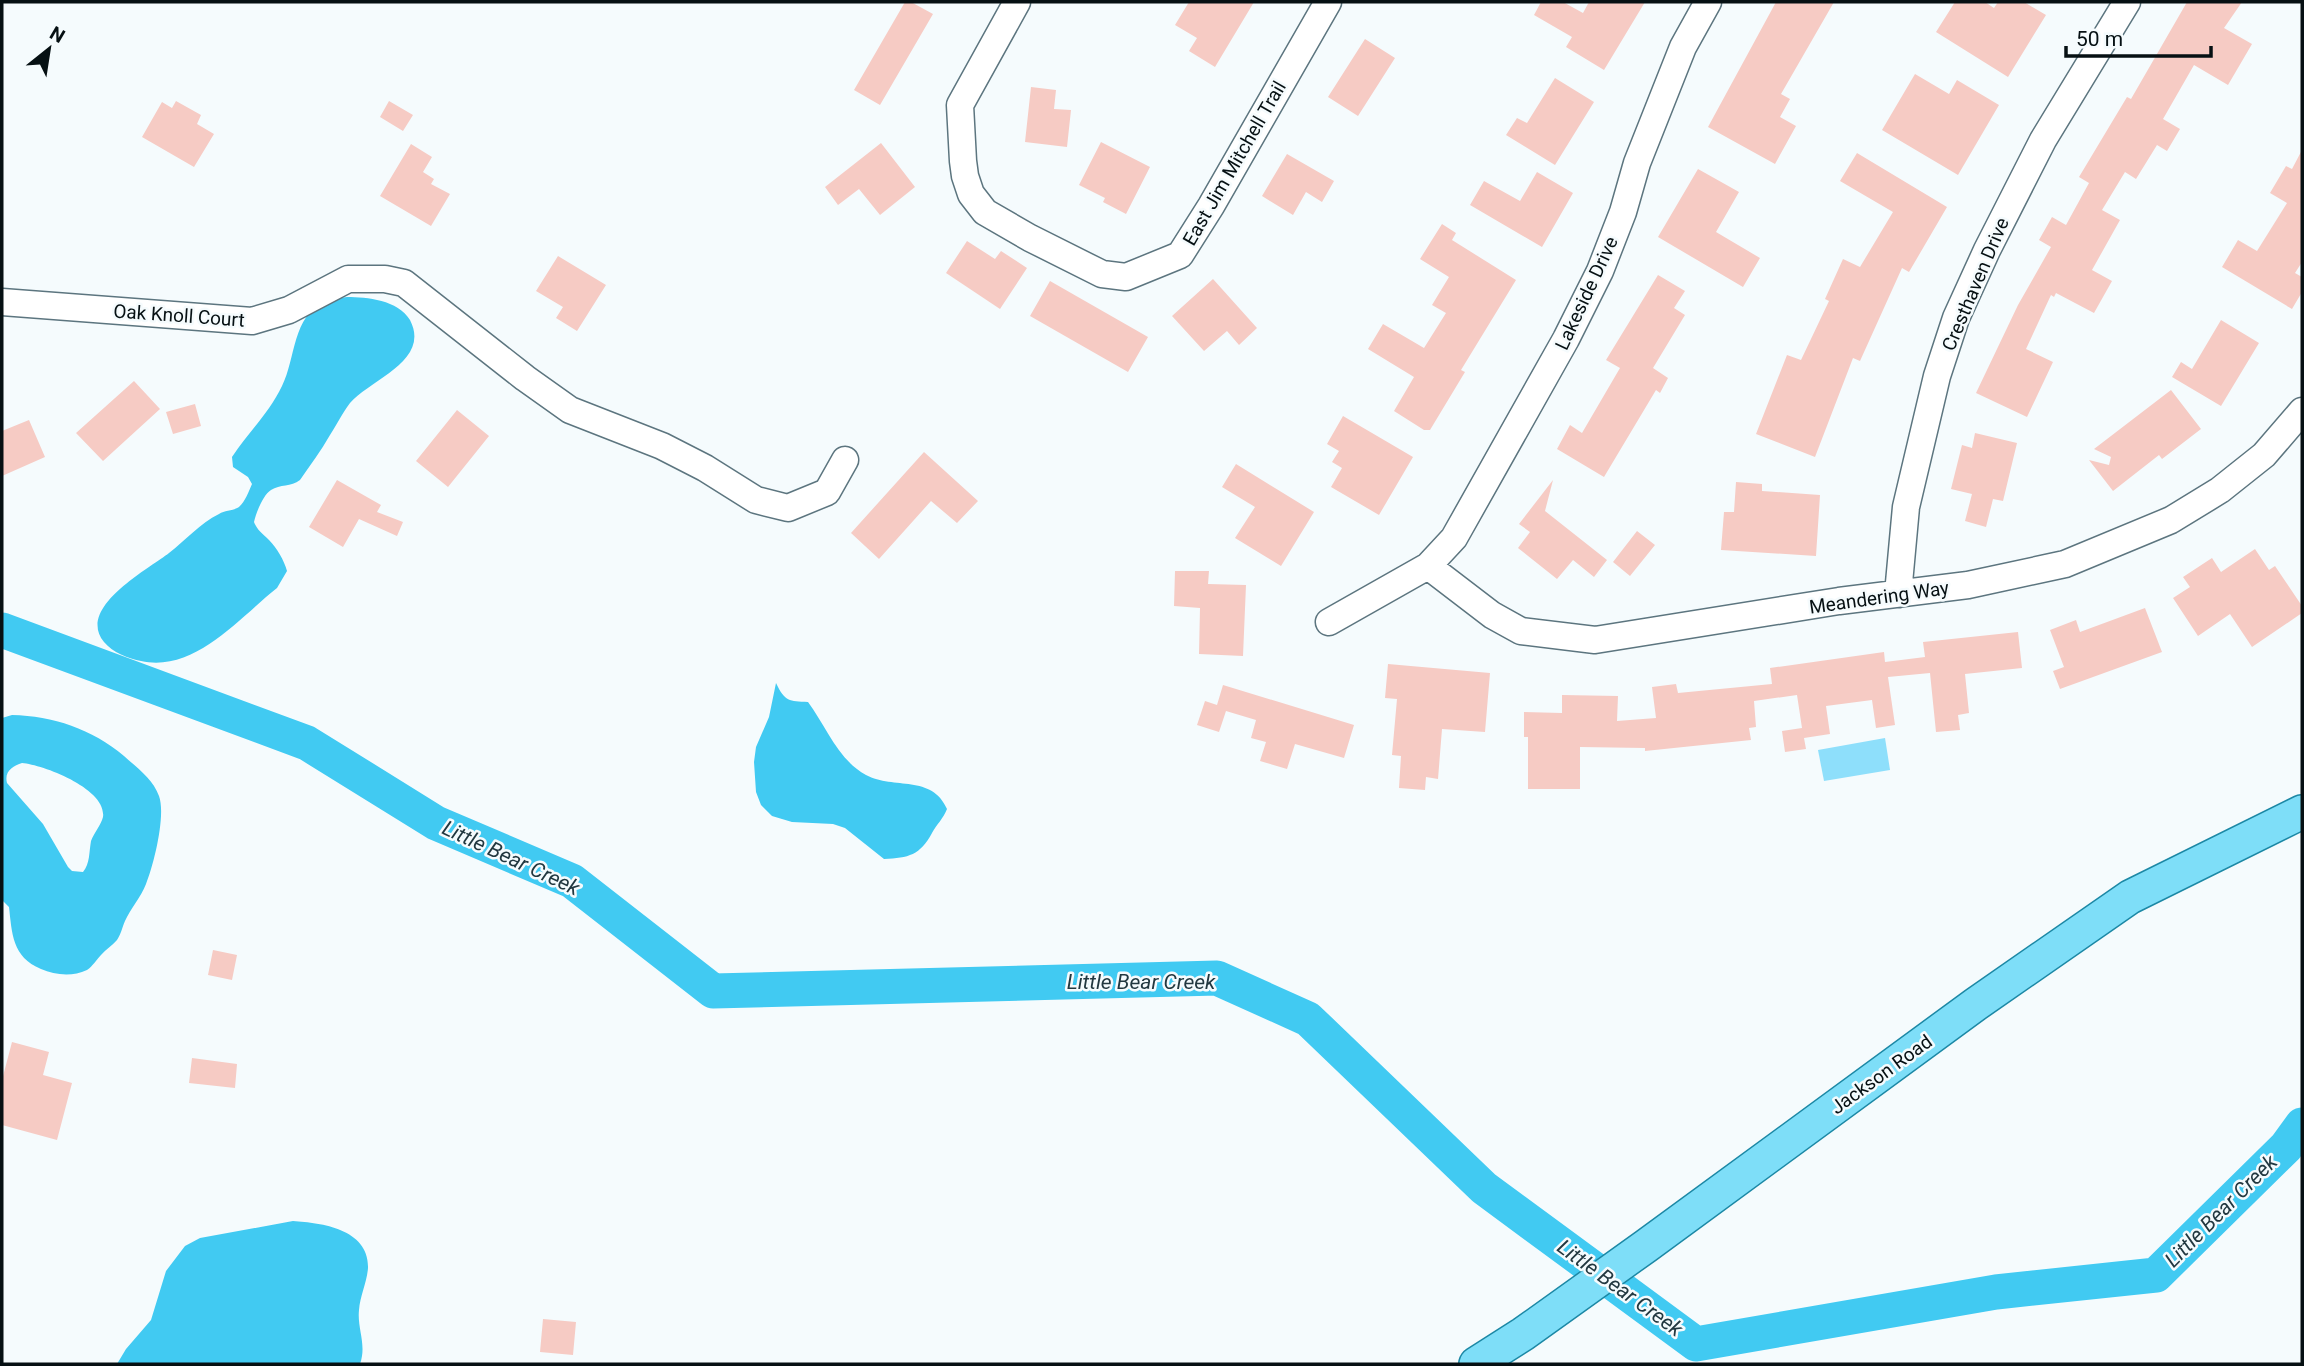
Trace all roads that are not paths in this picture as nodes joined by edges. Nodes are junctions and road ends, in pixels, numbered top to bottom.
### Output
1 (1017, 2) edge
2 (1328, 2) edge
3 (1708, 2) edge
4 (2127, 2) edge
5 (2, 302) edge
6 (2302, 411) edge
7 (845, 460) dead end
8 (1429, 566) junction
9 (1898, 594) junction
10 (1329, 622) dead end
11 (2302, 812) edge
12 (1476, 1364) edge

1 - 2 street, East Jim Mitchell Trail
3 - 8 street, Lakeside Drive
4 - 9 street, Cresthaven Drive
5 - 7 street, Oak Knoll Court
6 - 9 street, Meandering Way
8 - 9 street, Meandering Way
8 - 10 street, Lakeside Drive
11 - 12 main road, Jackson Road

